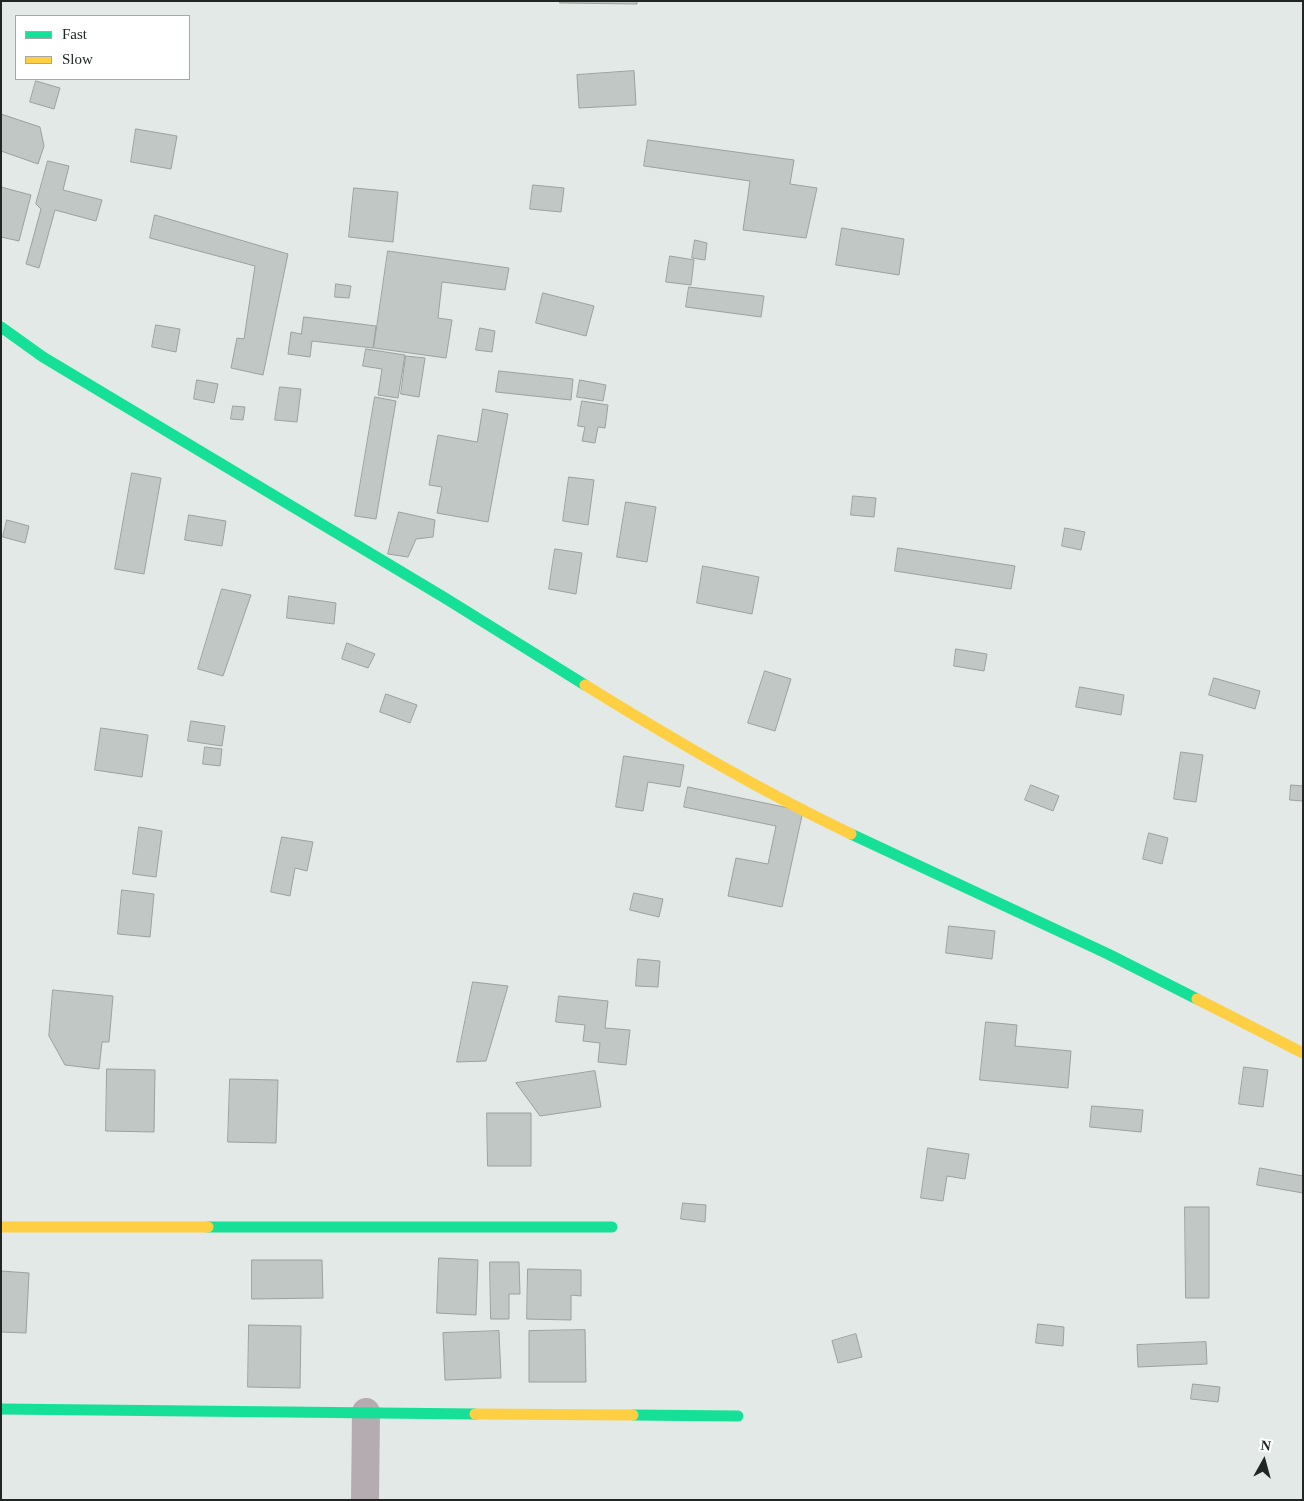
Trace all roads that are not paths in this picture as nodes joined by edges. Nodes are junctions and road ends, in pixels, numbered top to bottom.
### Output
1 (1, 327) edge
2 (1303, 1052) edge
3 (1, 1227) edge
4 (612, 1227) dead end
5 (1, 1409) edge
6 (366, 1412) junction
7 (738, 1416) dead end
8 (365, 1500) edge

1 - 2 street
3 - 4 street
5 - 6 street
6 - 7 street
6 - 8 street

